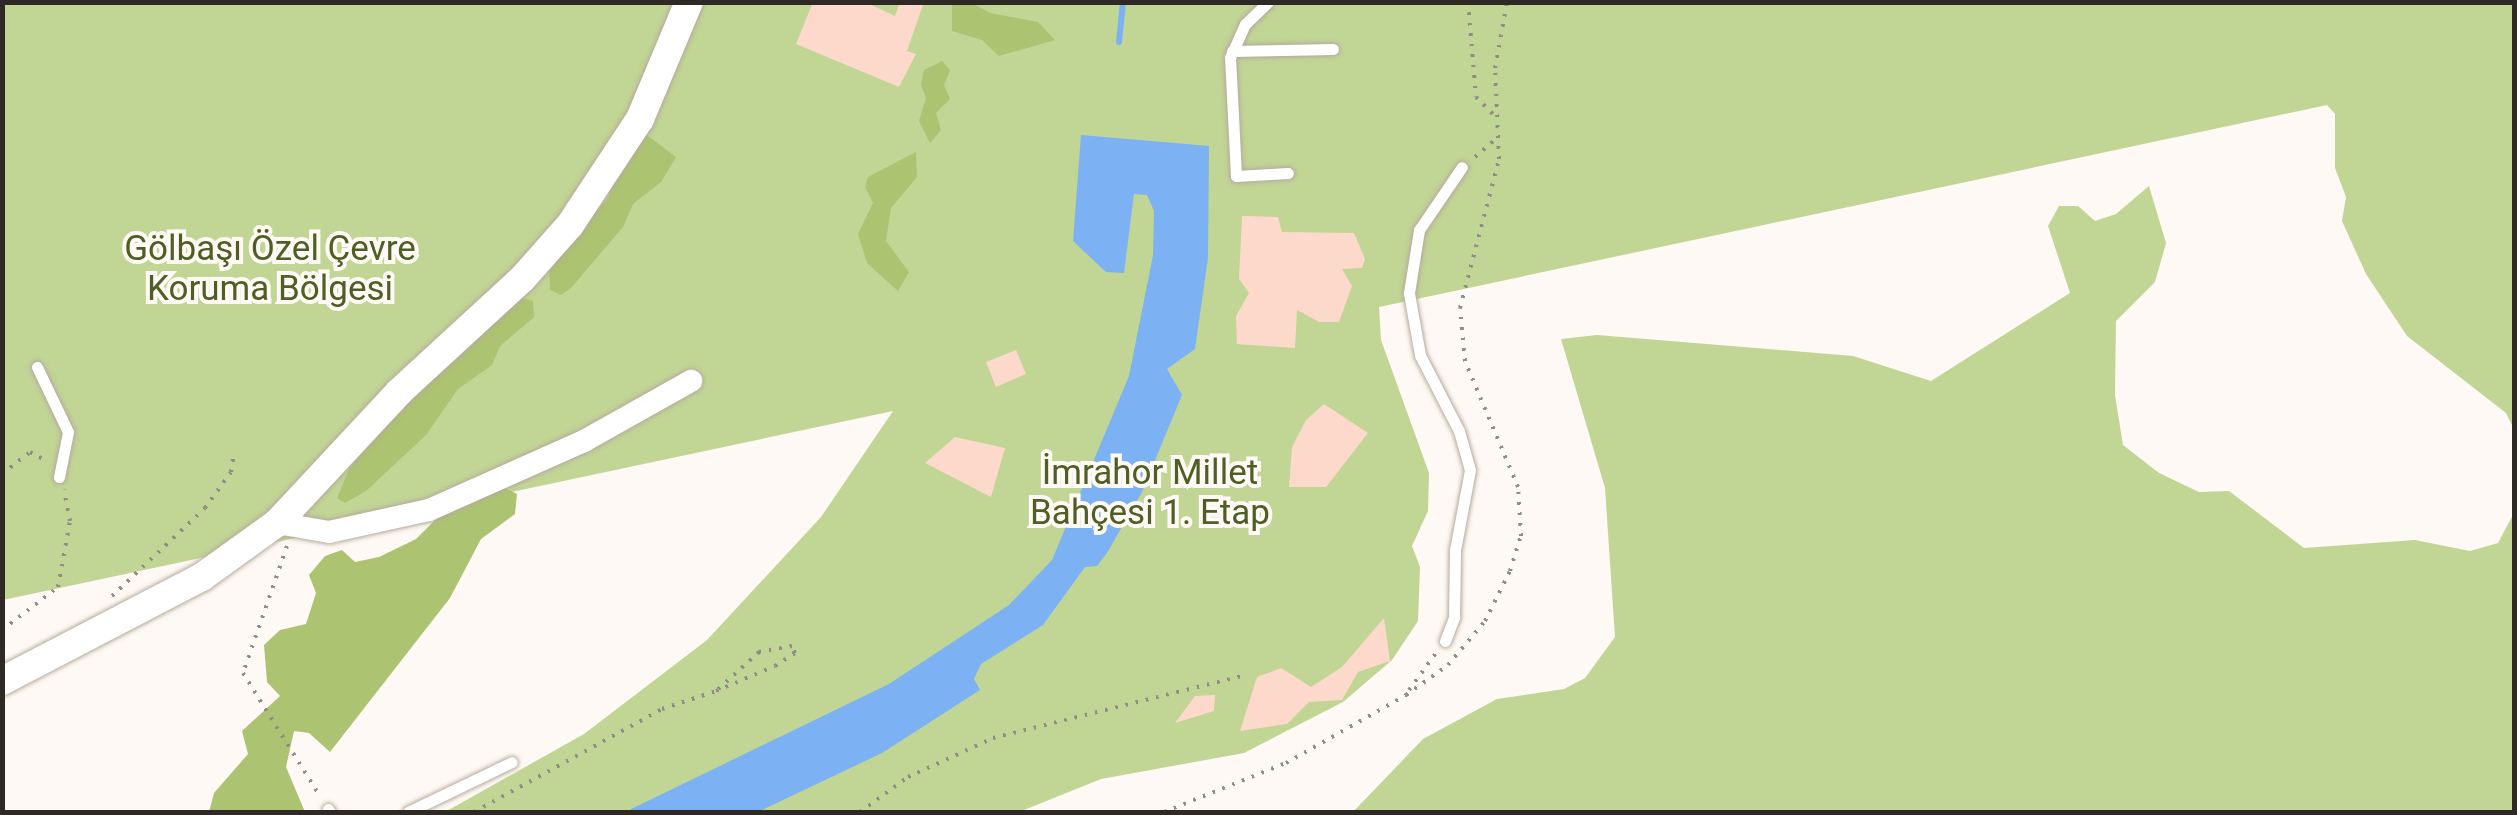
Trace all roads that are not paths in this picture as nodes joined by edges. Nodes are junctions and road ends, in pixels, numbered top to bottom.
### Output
1 (689, 2) edge
2 (1268, 2) edge
3 (1334, 49) dead end
4 (1232, 51) junction
5 (1462, 167) road end
6 (1288, 172) dead end
7 (37, 367) dead end
8 (690, 381) dead end
9 (59, 477) road end
10 (285, 526) junction
11 (1445, 641) road end
12 (2, 681) edge
13 (512, 762) dead end
14 (408, 812) edge

1 - 10 street
2 - 4 lane
3 - 4 lane
4 - 6 lane
5 - 11 lane
7 - 9 lane
8 - 10 street
10 - 12 street
13 - 14 lane

